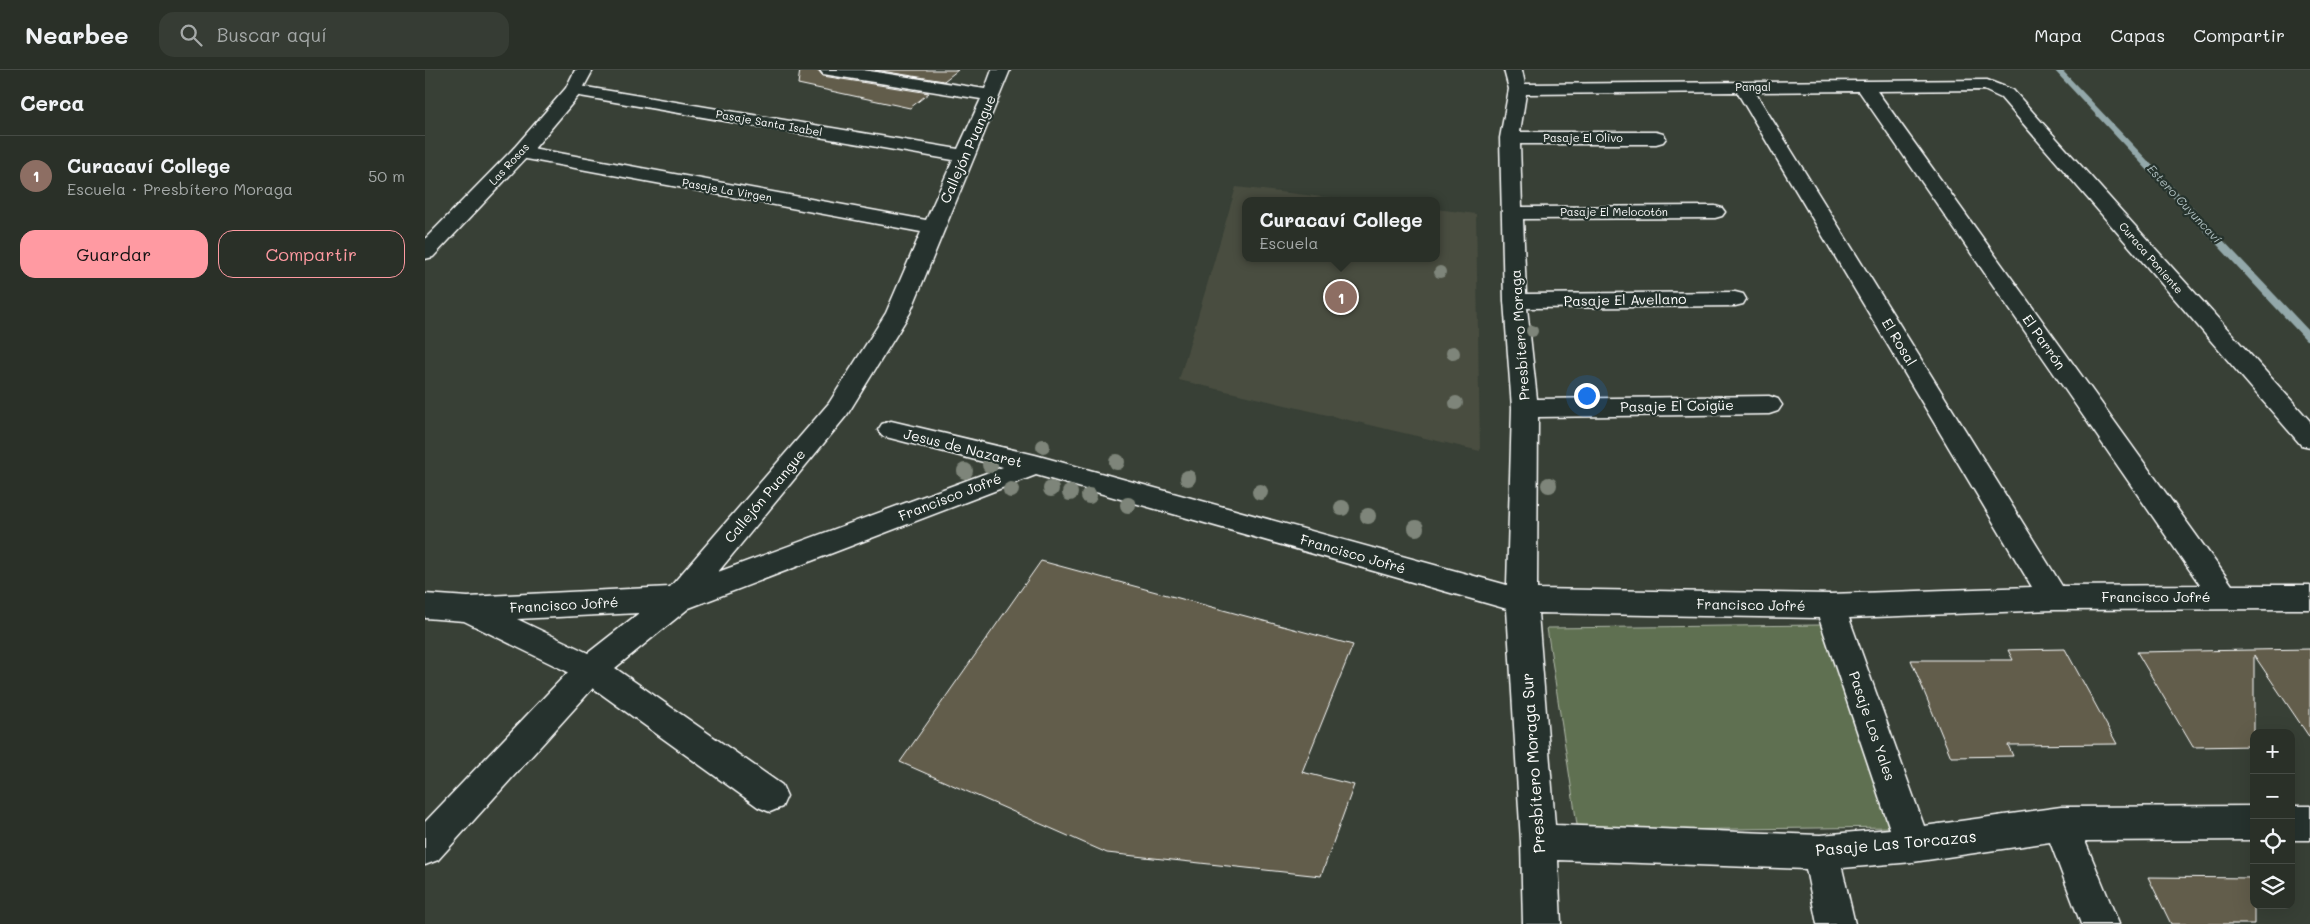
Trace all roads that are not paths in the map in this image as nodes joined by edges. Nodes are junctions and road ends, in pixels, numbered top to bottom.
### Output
1 (585, 70) edge
2 (829, 70) edge
3 (1001, 70) edge
4 (1672, 70) edge
5 (1818, 70) edge
6 (1981, 78) edge
7 (1515, 79) edge
8 (1679, 87) junction
9 (1743, 87) junction
10 (1828, 87) junction
11 (1865, 87) junction
12 (574, 90) junction
13 (992, 95) junction
14 (1510, 138) junction
15 (1655, 138) dead end
16 (521, 152) junction
17 (964, 156) junction
18 (1715, 212) dead end
19 (1513, 213) junction
20 (934, 228) junction
21 (425, 252) edge
22 (1735, 299) dead end
23 (1515, 302) junction
24 (1769, 404) dead end
25 (1525, 408) junction
26 (891, 430) dead end
27 (2310, 438) edge
28 (1035, 466) junction
29 (2310, 596) edge
30 (2224, 597) junction
31 (2054, 598) junction
32 (678, 599) junction
33 (1523, 601) junction
34 (1830, 606) junction
35 (440, 612) edge
36 (591, 669) junction
37 (770, 796) dead end
38 (2250, 823) edge
39 (2295, 823) edge
40 (2310, 823) edge
41 (2061, 824) junction
42 (1539, 842) junction
43 (1913, 845) junction
44 (425, 848) edge
45 (1820, 852) junction
46 (1542, 924) edge
47 (1836, 924) edge
48 (2100, 924) edge

1 - 12 street, Las Rosas
2 - 13 street
3 - 13 street, Callejón Puangue
4 - 8 street
5 - 10 street
6 - 11 street, Pangal
6 - 27 street, Curaca Poniente
7 - 8 street, Pangal
7 - 14 street, Presbítero Moraga
8 - 9 street, Pangal
9 - 10 street, Pangal
9 - 31 street, El Rosal
10 - 11 street, Pangal
11 - 30 street, El Parrón
12 - 16 street, Las Rosas
12 - 17 street, Pasaje Santa Isabel
13 - 17 street, Callejón Puangue
14 - 15 street, Pasaje El Olivo
14 - 19 street, Presbítero Moraga
16 - 20 street, Pasaje La Virgen
16 - 21 street, Las Rosas
17 - 20 street, Callejón Puangue
18 - 19 street, Pasaje El Melocotón
19 - 23 street, Presbítero Moraga
20 - 32 street, Callejón Puangue
22 - 23 street, Pasaje El Avellano
23 - 25 street, Presbítero Moraga
24 - 25 street, Pasaje El Coigüe
25 - 33 street, Presbítero Moraga
26 - 28 street, Jesus de Nazaret
28 - 32 street, Francisco Jofré
28 - 33 street, Francisco Jofré
29 - 30 street, Francisco Jofré
30 - 31 street, Francisco Jofré
31 - 34 street, Francisco Jofré
32 - 35 street, Francisco Jofré
32 - 36 street, Callejón Puangue
33 - 34 street, Francisco Jofré
33 - 42 street, Presbítero Moraga Sur
34 - 43 street, Pasaje Los Yales
35 - 36 street
36 - 37 street
36 - 44 street, Callejón Puangue
38 - 41 street, Pasaje Las Torcazas
39 - 40 street
41 - 43 street, Pasaje Las Torcazas
41 - 48 street
42 - 45 street, Pasaje Las Torcazas
42 - 46 street, Presbítero Moraga Sur
43 - 45 street, Pasaje Las Torcazas
45 - 47 street

